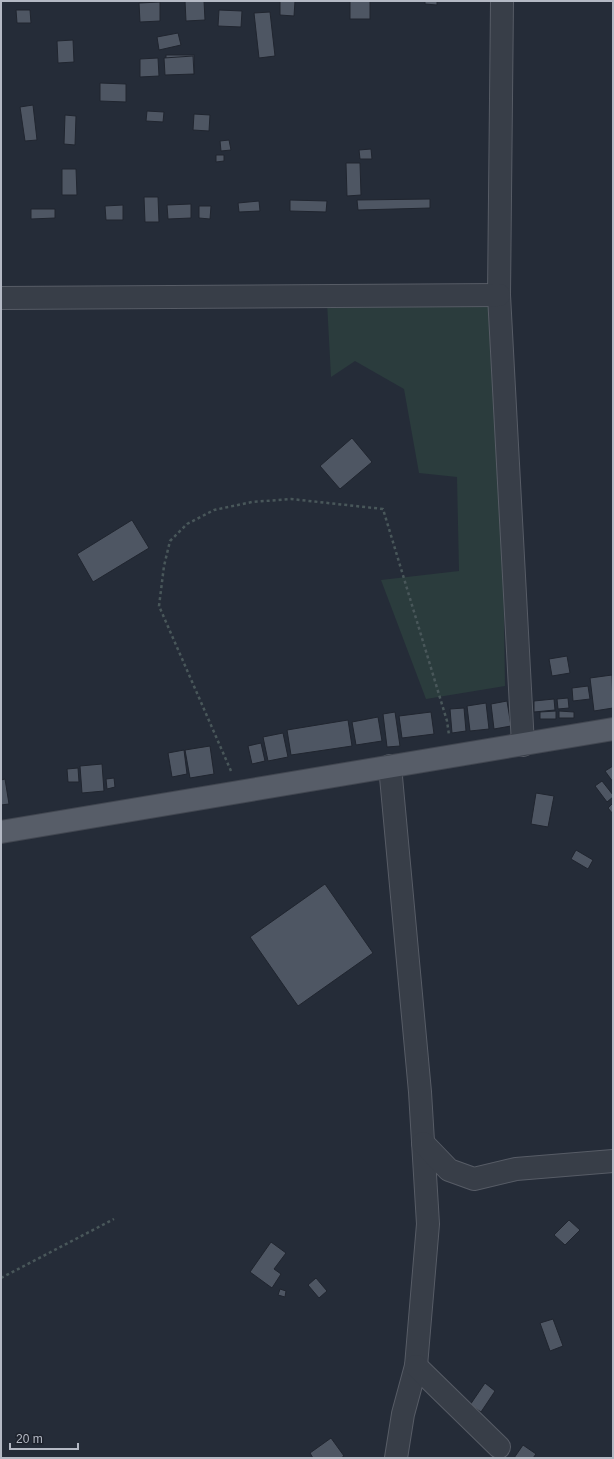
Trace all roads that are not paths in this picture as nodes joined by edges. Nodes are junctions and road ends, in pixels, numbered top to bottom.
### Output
1 (502, 1) edge
2 (499, 295) junction
3 (1, 298) edge
4 (613, 729) edge
5 (523, 745) junction
6 (390, 766) junction
7 (1, 832) edge
8 (423, 1143) junction
9 (613, 1161) edge
10 (416, 1366) junction
11 (499, 1447) dead end
12 (396, 1458) edge

1 - 2 street
2 - 3 street
2 - 5 street
4 - 5 main road
5 - 6 main road
6 - 7 main road
6 - 8 street
8 - 9 street
8 - 10 street
10 - 11 street
10 - 12 street

